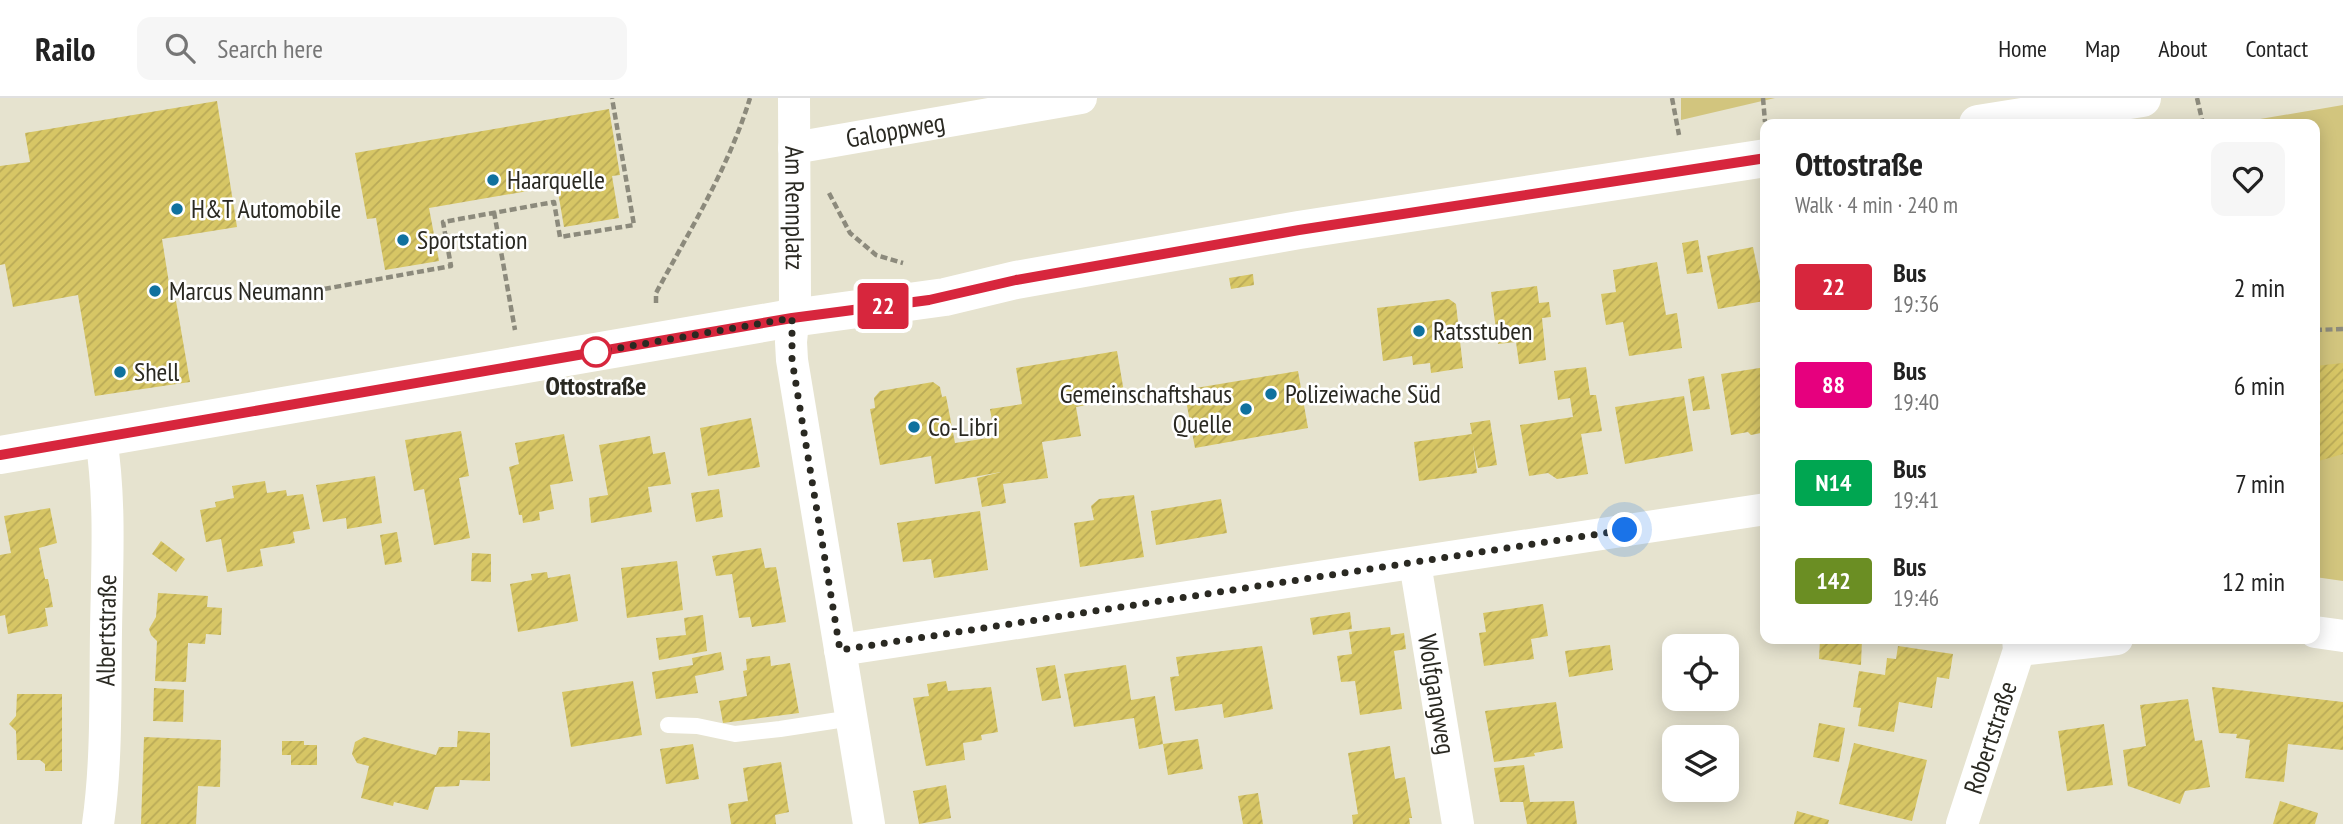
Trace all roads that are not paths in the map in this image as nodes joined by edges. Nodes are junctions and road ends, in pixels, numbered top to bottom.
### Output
1 (794, 98) edge
2 (1081, 98) edge
3 (2142, 98) edge
4 (2010, 119) edge
5 (794, 148) junction
6 (1760, 159) edge
7 (792, 318) junction
8 (101, 438) junction
9 (0, 455) edge
10 (1760, 510) edge
11 (1415, 564) junction
12 (2320, 633) edge
13 (2343, 636) edge
14 (2019, 644) edge
15 (840, 650) junction
16 (852, 718) junction
17 (668, 725) dead end
18 (98, 824) edge
19 (869, 824) edge
20 (1458, 824) edge
21 (1962, 824) edge

1 - 5 street, Am Rennplatz
2 - 5 street, Galoppweg
3 - 4 street
5 - 7 street, Am Rennplatz
6 - 7 street
7 - 8 street
7 - 15 street
8 - 9 street
8 - 18 street, Albertstraße
10 - 11 street
11 - 15 street
11 - 20 street, Wolfgangweg
12 - 13 street
14 - 21 street, Robertstraße
15 - 16 street
16 - 17 lane
16 - 19 street

